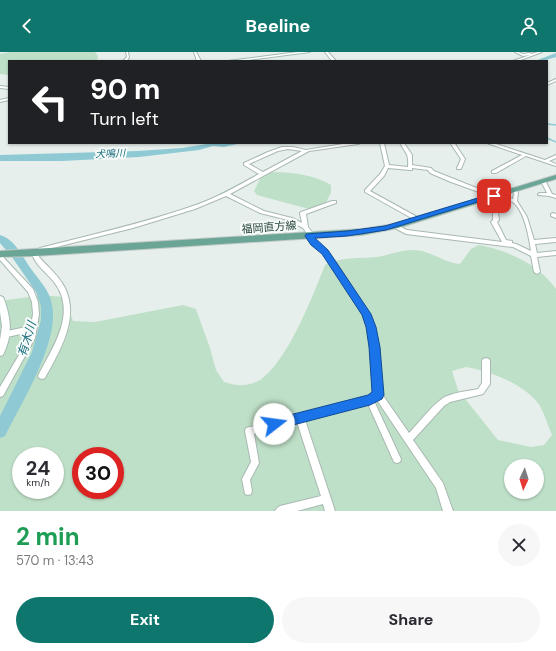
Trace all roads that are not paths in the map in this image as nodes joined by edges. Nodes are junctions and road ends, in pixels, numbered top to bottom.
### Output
1 (308, 52) edge
2 (326, 52) edge
3 (516, 52) edge
4 (239, 60) edge
5 (333, 60) edge
6 (518, 60) edge
7 (352, 144) edge
8 (382, 144) edge
9 (402, 144) edge
10 (453, 144) edge
11 (492, 144) edge
12 (307, 151) junction
13 (525, 155) junction
14 (556, 156) edge
15 (545, 162) junction
16 (556, 165) edge
17 (387, 166) junction
18 (410, 166) junction
19 (459, 168) dead end
20 (494, 172) dead end
21 (262, 174) junction
22 (556, 177) edge
23 (543, 181) junction
24 (514, 190) junction
25 (226, 194) junction
26 (540, 194) dead end
27 (550, 194) junction
28 (492, 196) junction
29 (556, 197) edge
30 (515, 201) junction
31 (334, 202) dead end
32 (417, 220) junction
33 (395, 226) junction
34 (305, 227) junction
35 (309, 236) junction
36 (556, 240) edge
37 (532, 242) junction
38 (514, 245) junction
39 (32, 253) junction
40 (556, 253) edge
41 (534, 254) junction
42 (1, 257) edge
43 (537, 272) dead end
44 (0, 299) edge
45 (34, 328) junction
46 (7, 334) junction
47 (0, 352) edge
48 (486, 362) dead end
49 (42, 376) dead end
50 (0, 394) edge
51 (374, 397) junction
52 (300, 418) junction
53 (409, 439) junction
54 (397, 459) dead end
55 (248, 491) dead end
56 (326, 498) junction
57 (280, 511) edge
58 (330, 511) edge
59 (448, 511) edge

1 - 4 street
2 - 5 street
3 - 6 street
7 - 12 street
8 - 17 street
9 - 18 street
10 - 19 street
11 - 13 street
12 - 21 street
12 - 21 street
13 - 15 street
13 - 20 street
14 - 15 street
15 - 16 street
17 - 18 street
17 - 32 street
18 - 28 street
21 - 25 street
22 - 23 main road, 福岡直方線
23 - 24 main road, 福岡直方線
23 - 27 street
24 - 28 main road, 福岡直方線
24 - 30 street
25 - 34 street
25 - 39 street
26 - 27 street
27 - 29 street
28 - 30 street
28 - 32 main road, 福岡直方線
28 - 38 street
30 - 37 street
31 - 34 street
32 - 33 main road, 福岡直方線
33 - 35 main road, 福岡直方線
33 - 38 street
34 - 35 street
35 - 39 main road, 福岡直方線
35 - 51 street
36 - 37 street
37 - 41 street
38 - 41 street
39 - 42 main road, 福岡直方線
39 - 49 street
40 - 41 street
41 - 43 street
42 - 45 street
44 - 46 street
45 - 46 street
45 - 50 street
46 - 47 street
48 - 53 street
51 - 52 street
51 - 53 street
51 - 54 street
52 - 55 street
52 - 56 street
53 - 59 street
56 - 57 street
56 - 58 street

